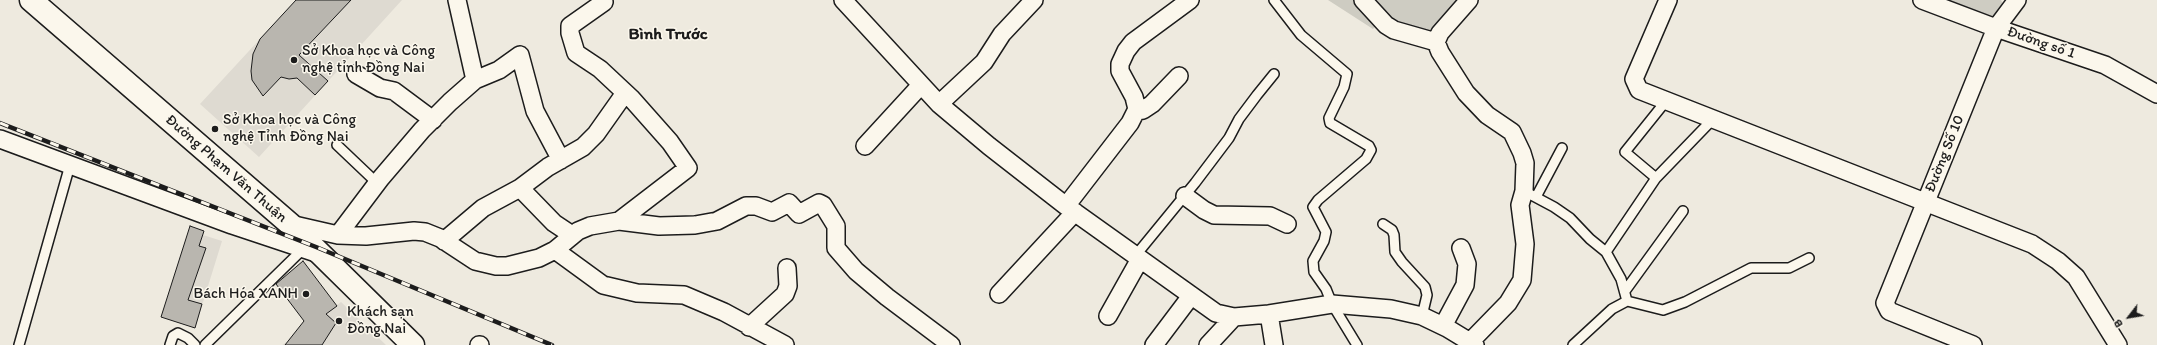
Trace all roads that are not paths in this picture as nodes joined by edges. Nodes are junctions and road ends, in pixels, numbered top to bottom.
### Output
1 (31, 0) edge
2 (457, 0) edge
3 (843, 0) edge
4 (1034, 0) edge
5 (1190, 0) edge
6 (1274, 0) edge
7 (1363, 0) edge
8 (1469, 0) edge
9 (1668, 0) edge
10 (1922, 0) edge
11 (2017, 0) edge
12 (604, 2) dead end
13 (1996, 28) junction
14 (1436, 42) junction
15 (356, 74) dead end
16 (1274, 74) dead end
17 (1179, 76) dead end
18 (475, 80) junction
19 (921, 85) junction
20 (625, 93) junction
21 (2157, 94) edge
22 (1666, 101) junction
23 (939, 104) junction
24 (1136, 111) junction
25 (1713, 119) junction
26 (432, 120) junction
27 (1, 144) edge
28 (338, 145) dead end
29 (864, 146) dead end
30 (1562, 148) dead end
31 (561, 160) junction
32 (70, 165) junction
33 (1656, 178) junction
34 (377, 183) junction
35 (520, 188) junction
36 (1530, 194) junction
37 (1185, 196) junction
38 (1925, 203) junction
39 (1070, 209) junction
40 (1683, 211) dead end
41 (619, 221) junction
42 (290, 224) junction
43 (1287, 224) dead end
44 (1383, 224) dead end
45 (338, 235) junction
46 (572, 236) junction
47 (444, 241) junction
48 (1461, 248) dead end
49 (555, 250) junction
50 (313, 252) junction
51 (1606, 252) junction
52 (1138, 257) junction
53 (1810, 258) dead end
54 (787, 268) dead end
55 (1626, 291) junction
56 (999, 294) dead end
57 (1191, 296) junction
58 (1627, 301) junction
59 (1332, 304) junction
60 (1269, 314) junction
61 (1108, 316) dead end
62 (1422, 316) junction
63 (1234, 317) junction
64 (1444, 326) junction
65 (749, 327) junction
66 (1472, 343) edge
67 (19, 345) edge
68 (170, 345) edge
69 (195, 345) edge
70 (205, 345) edge
71 (413, 345) edge
72 (785, 345) edge
73 (951, 345) edge
74 (1154, 345) edge
75 (1208, 345) edge
76 (1274, 345) edge
77 (1357, 345) edge
78 (1573, 345) edge
79 (1973, 345) edge
80 (2118, 345) edge

1 - 42 main road, Đường Phạm Văn Thuận
2 - 18 street
3 - 19 street
4 - 23 street
5 - 24 street
6 - 59 lane
7 - 14 street
8 - 14 street
9 - 22 street
10 - 13 street, Đường số 1
11 - 13 street, Đường Số 10
12 - 20 street
13 - 21 street, Đường số 1
13 - 38 street, Đường Số 10
14 - 36 street
15 - 26 street
16 - 37 lane
17 - 24 street
18 - 26 street
18 - 31 street
19 - 23 street
19 - 29 street
20 - 31 street
20 - 41 street
22 - 25 street
22 - 33 lane
23 - 39 street
24 - 39 street
25 - 33 lane
25 - 38 street
26 - 34 street
27 - 32 street
28 - 34 lane
30 - 36 lane
31 - 35 street
32 - 50 street
32 - 67 lane
33 - 51 lane
34 - 45 street
35 - 46 street
35 - 47 street
36 - 51 lane
36 - 66 street
37 - 43 street
37 - 52 lane
38 - 79 street, Đường Số 10
38 - 80 street
39 - 52 street
39 - 56 street
40 - 55 lane
41 - 46 street
41 - 73 street
42 - 45 street
42 - 50 main road, Đường Phạm Văn Thuận
44 - 62 lane
45 - 47 street
46 - 49 street
47 - 49 street
48 - 64 street
49 - 65 street
50 - 70 lane
50 - 71 main road, Đường Phạm Văn Thuận
51 - 55 lane
52 - 57 street
52 - 61 street
53 - 58 lane
54 - 65 street
55 - 58 lane
57 - 63 street
57 - 74 street
58 - 78 lane
59 - 60 street
59 - 62 street
59 - 77 lane
60 - 63 street
60 - 76 street
62 - 64 street
63 - 75 street
64 - 66 street
65 - 72 street
68 - 69 lane

